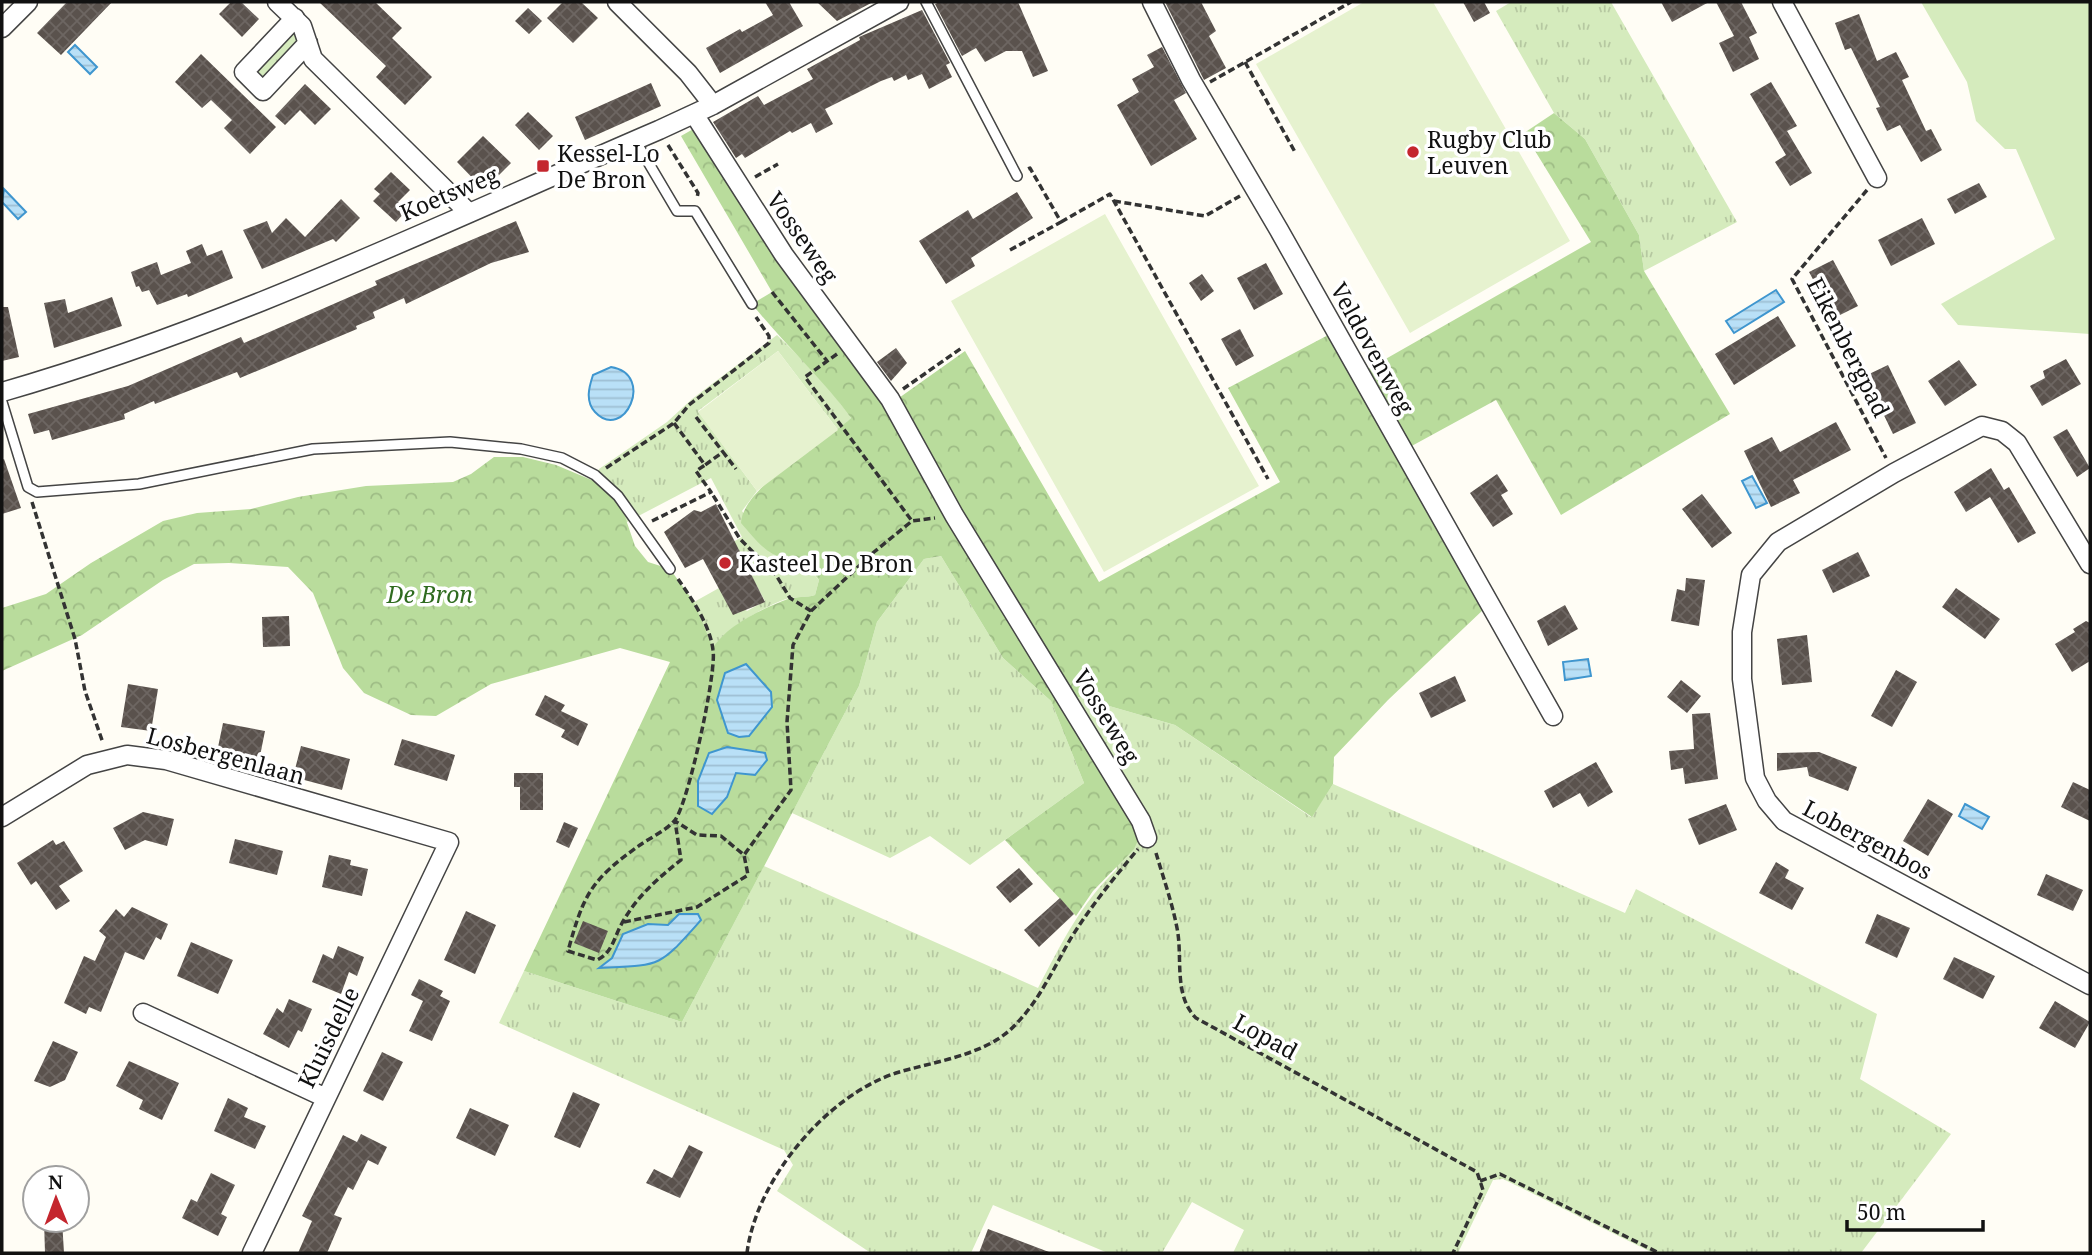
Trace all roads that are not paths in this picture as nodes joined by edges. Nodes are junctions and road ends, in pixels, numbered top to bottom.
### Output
1 (28, 2) edge
2 (277, 2) edge
3 (617, 2) edge
4 (899, 2) edge
5 (926, 2) edge
6 (1152, 2) edge
7 (1782, 2) edge
8 (295, 18) junction
9 (2, 28) edge
10 (308, 43) junction
11 (713, 105) junction
12 (694, 114) junction
13 (635, 140) junction
14 (1017, 176) road end
15 (1877, 178) road end
16 (468, 212) junction
17 (752, 304) road end
18 (2, 392) edge
19 (2, 402) edge
20 (2090, 564) edge
21 (670, 569) road end
22 (1553, 716) dead end
23 (2, 817) edge
24 (1147, 838) road end
25 (449, 842) joint
26 (2090, 985) edge
27 (143, 1013) dead end
28 (326, 1098) junction
29 (253, 1253) edge

1 - 9 street
2 - 8 street
3 - 11 street
4 - 11 street, Koetsweg
5 - 14 lane
6 - 22 street, Veldovenweg
7 - 15 street
8 - 10 street
8 - 10 street
10 - 16 street
11 - 12 street, Koetsweg
12 - 13 street, Koetsweg
12 - 24 street, Vosseweg
13 - 16 street, Koetsweg
13 - 17 lane
16 - 18 street, Koetsweg
19 - 21 lane
20 - 26 street, Lobergenbos
23 - 25 street, Losbergenlaan
25 - 28 street, Kluisdelle
27 - 28 street
28 - 29 street, Kluisdelle

